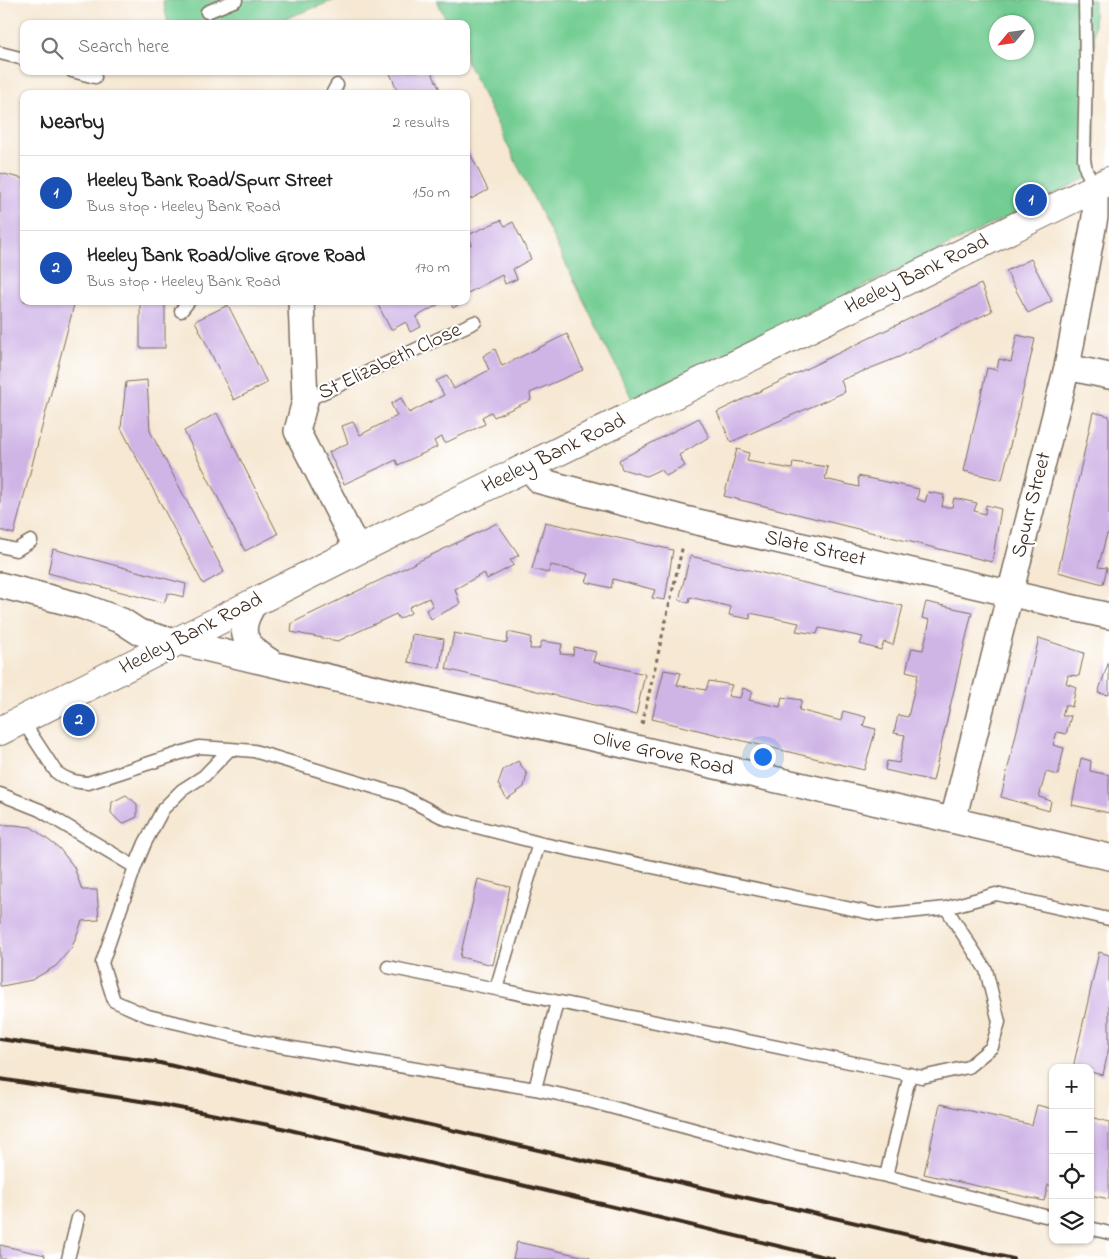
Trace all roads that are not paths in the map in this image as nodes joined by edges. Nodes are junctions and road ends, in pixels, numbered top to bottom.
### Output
1 (236, 0) edge
2 (1085, 0) edge
3 (207, 12) dead end
4 (0, 53) edge
5 (20, 58) edge
6 (87, 75) edge
7 (95, 77) dead end
8 (1102, 184) edge
9 (301, 305) edge
10 (475, 322) dead end
11 (1067, 367) junction
12 (1109, 376) edge
13 (305, 402) junction
14 (528, 467) junction
15 (31, 541) dead end
16 (0, 546) edge
17 (358, 550) junction
18 (0, 585) edge
19 (1011, 593) junction
20 (256, 601) junction
21 (1109, 616) edge
22 (176, 642) junction
23 (275, 665) junction
24 (11, 725) edge
25 (230, 749) junction
26 (0, 794) edge
27 (953, 820) junction
28 (539, 843) junction
29 (1109, 858) edge
30 (135, 867) junction
31 (946, 908) junction
32 (1109, 919) edge
33 (388, 968) dead end
34 (496, 990) junction
35 (557, 1002) junction
36 (910, 1074) junction
37 (536, 1089) junction
38 (886, 1176) junction
39 (1049, 1217) edge
40 (78, 1218) dead end
41 (1094, 1229) edge
42 (1109, 1233) edge
43 (68, 1259) edge

1 - 3 lane
2 - 8 lane
4 - 5 lane
6 - 7 lane
8 - 11 street, Spurr Street
8 - 14 street, Heeley Bank Road
9 - 13 street, St Elizabeth Close
10 - 13 lane, St Elizabeth Close
11 - 12 street
11 - 19 street, Spurr Street
13 - 17 street, St Elizabeth Close
14 - 17 street, Heeley Bank Road
14 - 19 street, Slate Street
15 - 16 lane
17 - 20 street, Heeley Bank Road
18 - 22 street, Olive Grove Road
19 - 21 street, Slate Street
19 - 27 street, Spurr Street
20 - 22 street, Heeley Bank Road
20 - 23 street, Olive Grove Road
22 - 23 street, Olive Grove Road
22 - 24 street, Heeley Bank Road
23 - 27 street, Olive Grove Road
24 - 25 lane
25 - 28 lane
25 - 30 lane
26 - 30 lane
27 - 29 street, Olive Grove Road
28 - 31 lane
28 - 34 lane
30 - 37 lane
31 - 32 lane
31 - 36 lane
33 - 34 lane
34 - 35 lane
35 - 36 lane
35 - 37 lane
36 - 38 lane
37 - 38 lane
38 - 39 lane
40 - 43 lane
41 - 42 lane

